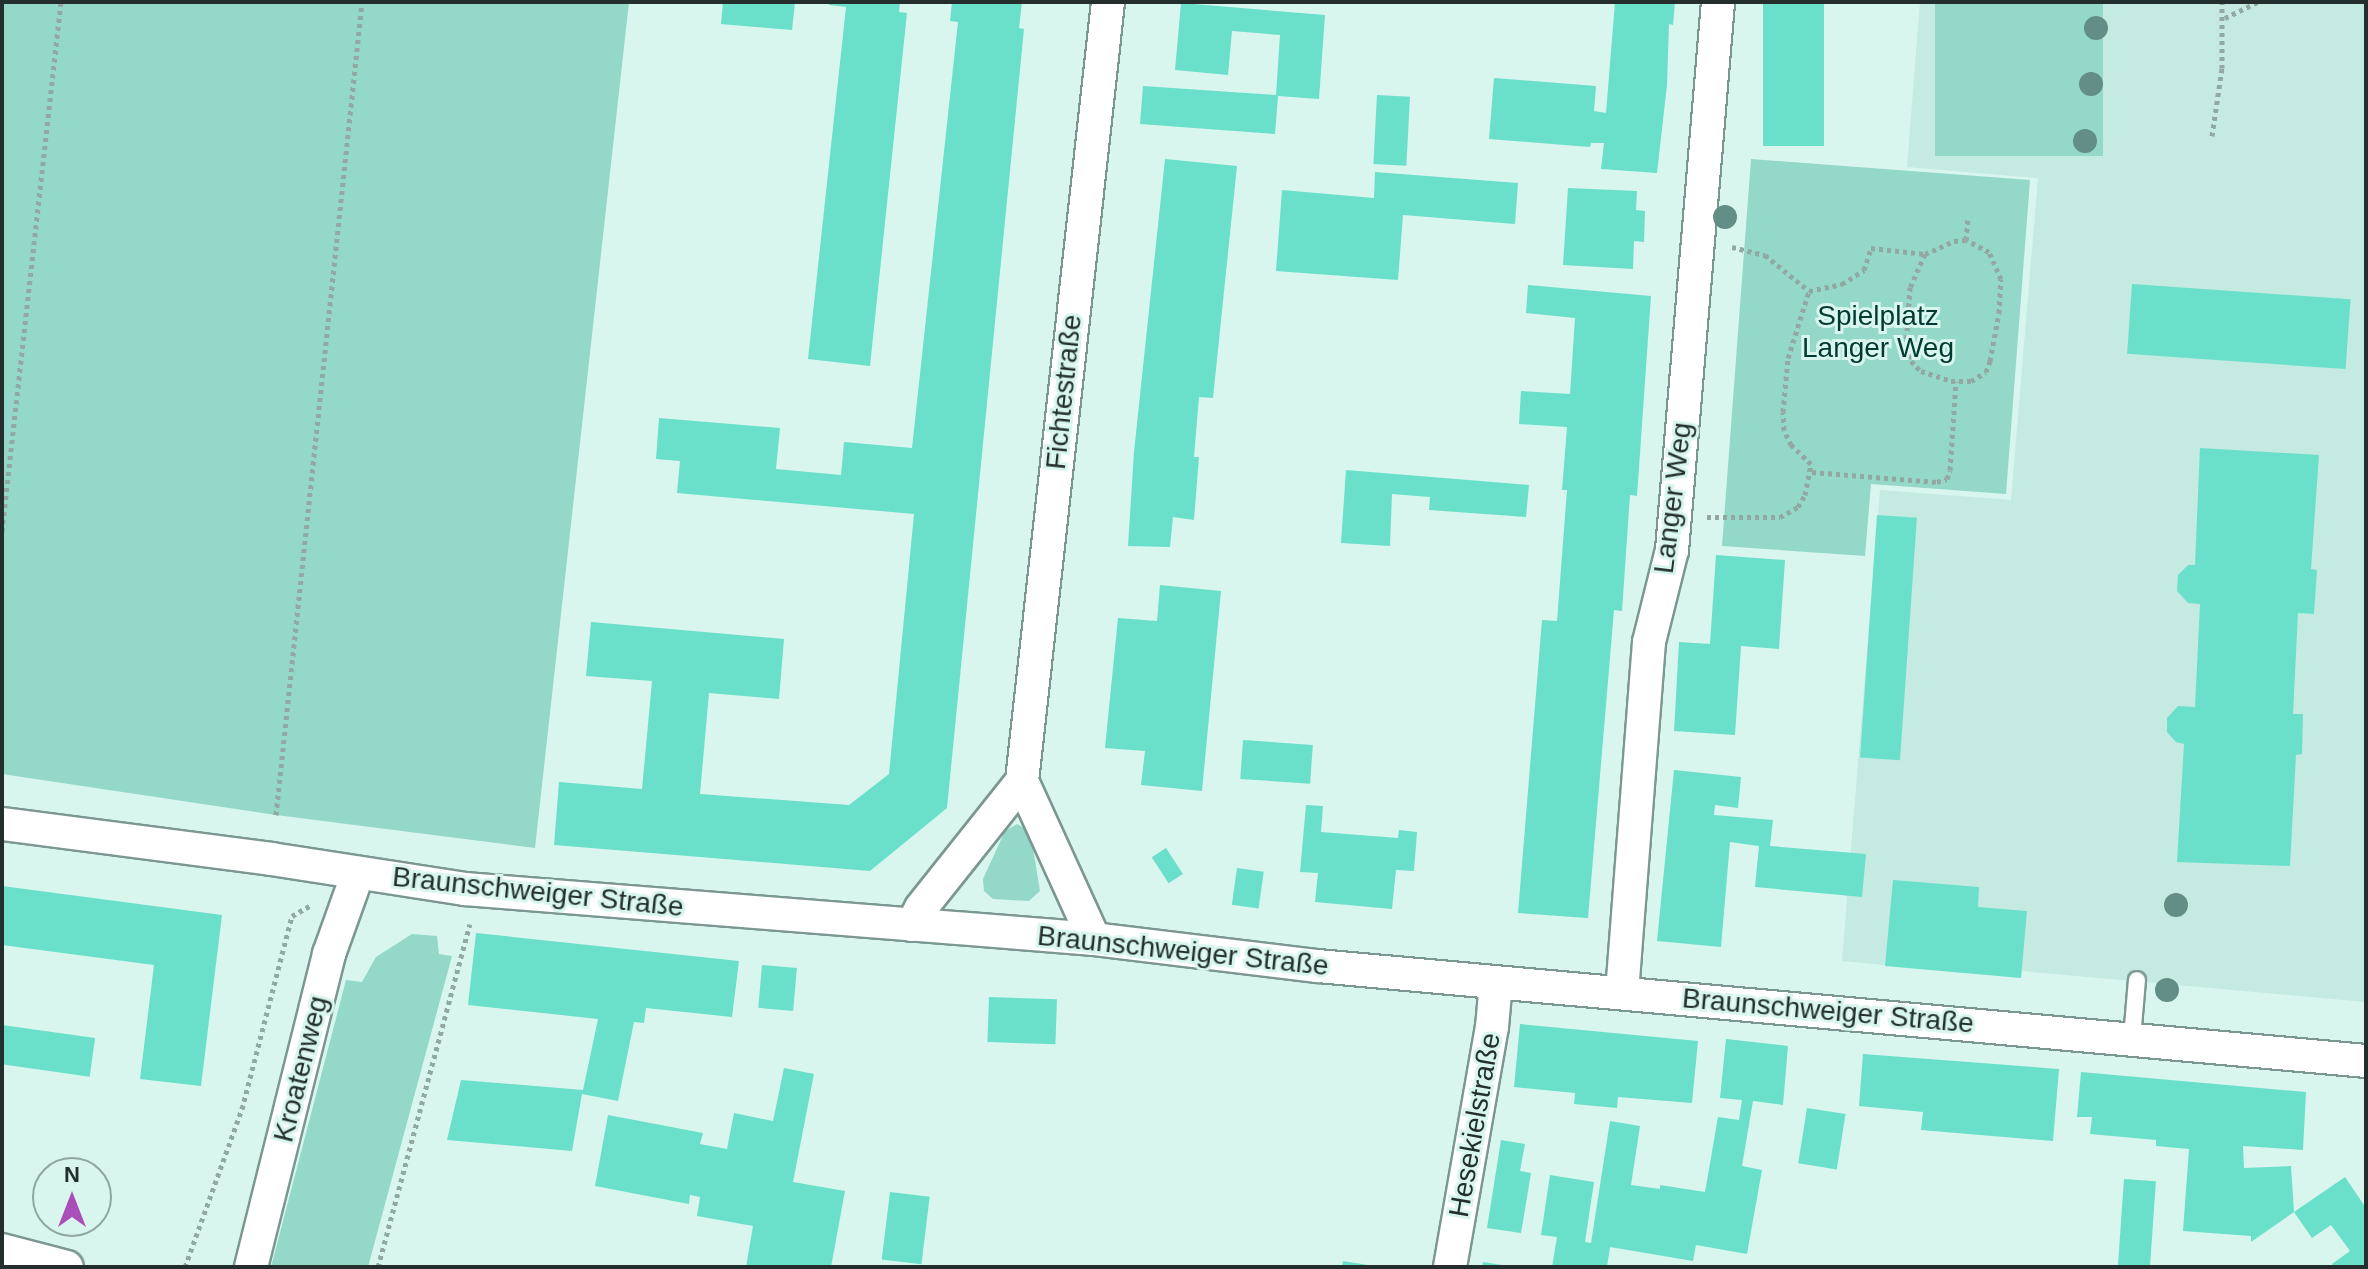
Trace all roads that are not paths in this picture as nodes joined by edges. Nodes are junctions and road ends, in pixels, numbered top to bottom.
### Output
1 (1108, 2) edge
2 (1718, 2) edge
3 (1022, 781) junction
4 (2, 824) edge
5 (358, 873) junction
6 (912, 925) junction
7 (1094, 939) junction
8 (2137, 980) dead end
9 (1496, 982) junction
10 (1622, 993) junction
11 (2132, 1038) junction
12 (2366, 1061) edge
13 (13, 1257) edge
14 (67, 1267) edge
15 (251, 1267) edge
16 (1450, 1267) edge

1 - 3 street, Fichtestraße
2 - 10 street, Langer Weg
3 - 6 street
3 - 7 street
4 - 5 street, Braunschweiger Straße
5 - 6 street, Braunschweiger Straße
5 - 15 street, Kroatenweg
6 - 7 street, Braunschweiger Straße
7 - 9 street, Braunschweiger Straße
8 - 11 lane
9 - 10 street, Braunschweiger Straße
9 - 16 street, Hesekielstraße
10 - 11 street, Braunschweiger Straße
11 - 12 street, Braunschweiger Straße
13 - 14 street

